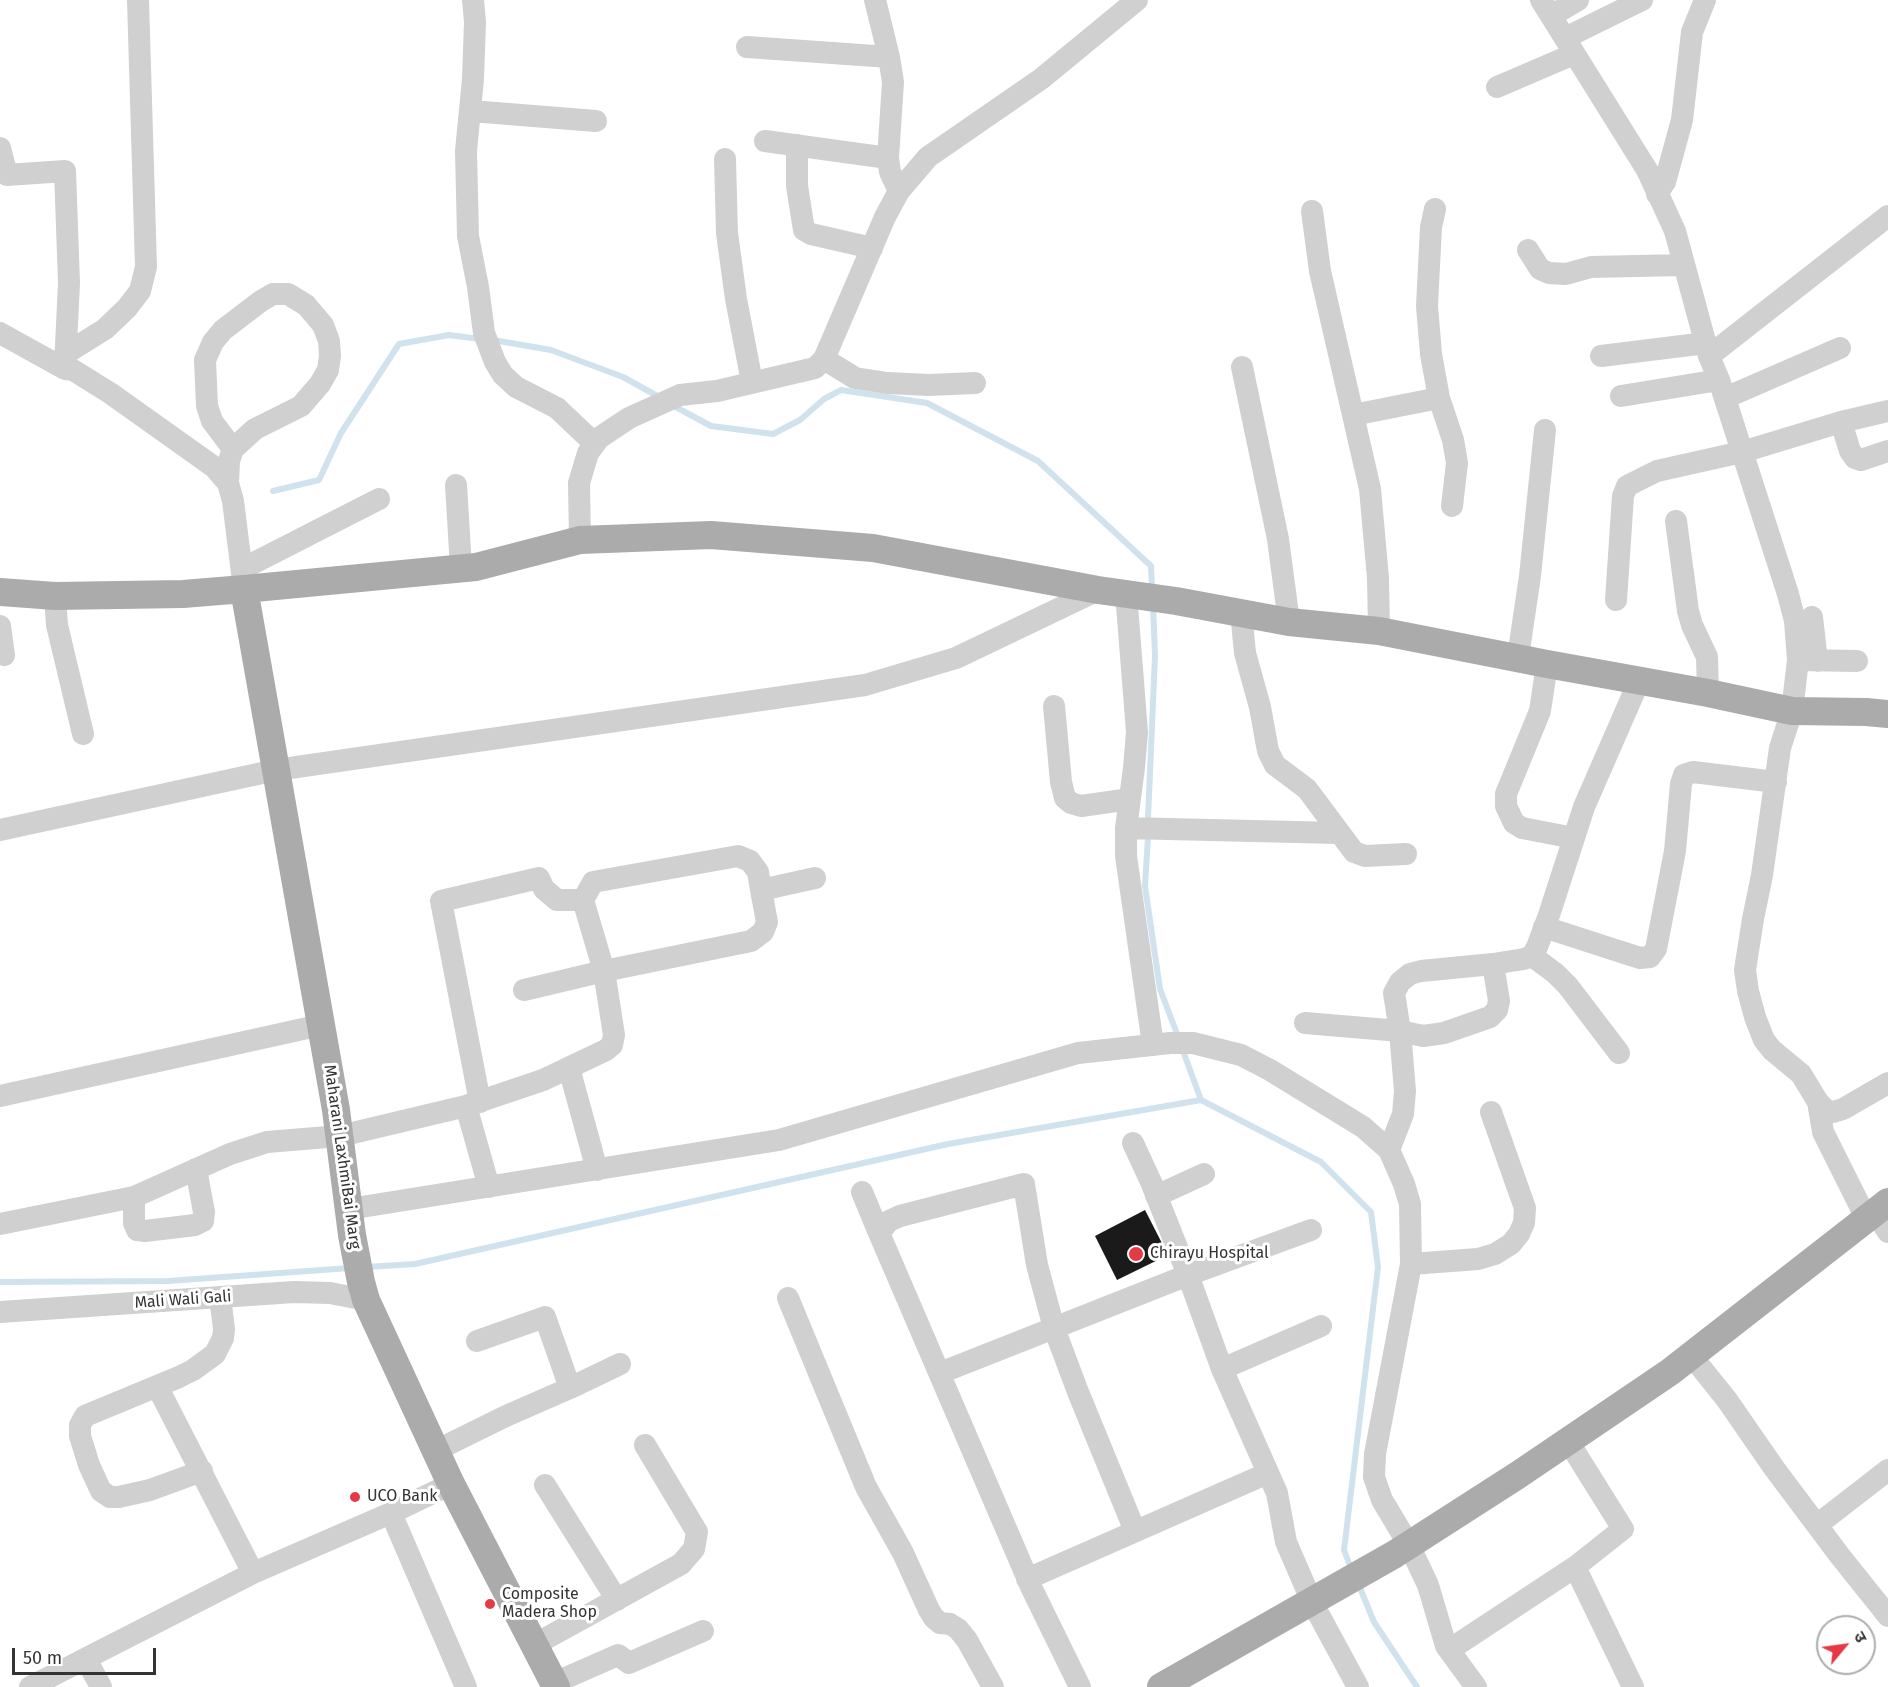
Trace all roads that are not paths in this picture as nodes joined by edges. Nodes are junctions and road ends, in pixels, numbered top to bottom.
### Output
1 (138, 0) edge
2 (474, 0) edge
3 (875, 0) edge
4 (1137, 0) edge
5 (1578, 0) edge
6 (1642, 0) edge
7 (1706, 0) edge
8 (1546, 8) edge
9 (1570, 46) junction
10 (747, 47) dead end
11 (889, 57) junction
12 (1497, 87) dead end
13 (471, 111) junction
14 (596, 121) dead end
15 (765, 141) dead end
16 (797, 145) junction
17 (0, 148) edge
18 (888, 158) junction
19 (725, 159) dead end
20 (898, 191) junction
21 (1657, 194) junction
22 (1435, 209) dead end
23 (1312, 212) dead end
24 (1888, 216) edge
25 (872, 248) junction
26 (1528, 250) dead end
27 (1684, 265) junction
28 (0, 333) edge
29 (1840, 348) dead end
30 (1708, 350) junction
31 (1601, 356) dead end
32 (824, 359) junction
33 (65, 361) junction
34 (1242, 367) dead end
35 (752, 382) junction
36 (975, 383) dead end
37 (1722, 389) junction
38 (1621, 396) dead end
39 (1439, 398) junction
40 (1888, 411) edge
41 (1353, 415) junction
42 (1841, 422) junction
43 (1545, 430) dead end
44 (595, 444) junction
45 (233, 449) junction
46 (1888, 451) edge
47 (1742, 452) junction
48 (228, 483) junction
49 (456, 485) dead end
50 (379, 499) dead end
51 (1452, 506) dead end
52 (1676, 521) dead end
53 (580, 540) junction
54 (461, 568) junction
55 (243, 579) junction
56 (1098, 590) junction
57 (0, 592) edge
58 (1133, 594) junction
59 (55, 596) junction
60 (1616, 600) dead end
61 (1241, 612) junction
62 (1812, 616) dead end
63 (1289, 622) junction
64 (0, 626) edge
65 (1379, 631) junction
66 (4, 655) dead end
67 (1518, 657) junction
68 (1808, 661) junction
69 (1857, 661) dead end
70 (1547, 664) junction
71 (1639, 681) junction
72 (1708, 693) junction
73 (1054, 706) dead end
74 (1792, 711) junction
75 (1888, 714) edge
76 (83, 734) dead end
77 (276, 770) junction
78 (1776, 783) junction
79 (1130, 799) junction
80 (1126, 828) junction
81 (0, 830) edge
82 (1338, 833) junction
83 (1574, 838) junction
84 (1406, 854) dead end
85 (815, 878) dead end
86 (761, 890) junction
87 (583, 900) junction
88 (1544, 927) junction
89 (1532, 956) junction
90 (1493, 963) junction
91 (604, 971) junction
92 (524, 990) dead end
93 (1305, 1023) dead end
94 (321, 1025) junction
95 (1400, 1031) junction
96 (1172, 1044) junction
97 (1619, 1053) dead end
98 (568, 1068) junction
99 (1888, 1083) edge
100 (0, 1096) edge
101 (1818, 1102) junction
102 (473, 1104) junction
103 (1491, 1112) dead end
104 (340, 1136) junction
105 (1133, 1143) dead end
106 (1389, 1150) junction
107 (196, 1169) junction
108 (597, 1170) junction
109 (1204, 1174) dead end
110 (489, 1187) junction
111 (862, 1192) dead end
112 (1156, 1196) junction
113 (134, 1197) junction
114 (1879, 1216) edge
115 (351, 1222) junction
116 (0, 1224) edge
117 (1311, 1230) dead end
118 (879, 1233) junction
119 (1411, 1264) junction
120 (1188, 1275) junction
121 (363, 1291) junction
122 (220, 1297) junction
123 (788, 1298) dead end
124 (0, 1312) edge
125 (1321, 1326) dead end
126 (1054, 1328) junction
127 (477, 1341) dead end
128 (1691, 1356) junction
129 (620, 1364) dead end
130 (1222, 1369) junction
131 (940, 1373) junction
132 (157, 1386) junction
133 (570, 1388) junction
134 (1568, 1441) junction
135 (645, 1445) dead end
136 (436, 1450) junction
137 (1888, 1470) edge
138 (202, 1471) junction
139 (1268, 1473) junction
140 (451, 1484) junction
141 (545, 1485) dead end
142 (391, 1513) junction
143 (1817, 1525) junction
144 (1135, 1531) junction
145 (1402, 1550) junction
146 (1575, 1567) junction
147 (253, 1573) junction
148 (1028, 1579) junction
149 (1320, 1597) junction
150 (617, 1600) junction
151 (1888, 1616) edge
152 (703, 1631) dead end
153 (534, 1645) junction
154 (1449, 1650) junction
155 (86, 1659) junction
156 (555, 1685) edge
157 (30, 1687) edge
158 (101, 1687) edge
159 (465, 1687) edge
160 (993, 1687) edge
161 (1080, 1687) edge
162 (1161, 1687) edge
163 (1359, 1687) edge
164 (1476, 1687) edge
165 (1633, 1687) edge

1 - 33 street
2 - 13 street
3 - 11 street
4 - 20 street
5 - 8 street
6 - 9 street
7 - 21 street
8 - 9 street
9 - 12 street
9 - 21 street
10 - 11 street
11 - 18 street
13 - 14 street
13 - 44 street
15 - 16 street
16 - 18 street
16 - 25 street
17 - 33 street
18 - 20 street
19 - 35 street
20 - 25 street
21 - 27 street
22 - 39 street
23 - 41 street
24 - 30 street
25 - 32 street
26 - 27 street
27 - 30 street
28 - 33 street
29 - 37 street
30 - 31 street
30 - 37 street
32 - 35 street
32 - 36 street
33 - 48 street
34 - 63 street
35 - 44 street
37 - 38 street
37 - 47 street
39 - 41 street
39 - 51 street
40 - 42 street
41 - 65 street
42 - 46 street
42 - 47 street
43 - 67 street
44 - 53 street
45 - 45 street
45 - 48 street
47 - 60 street
47 - 68 street
48 - 55 street
49 - 54 street
50 - 55 street
52 - 72 street
53 - 54 main road
53 - 56 main road
54 - 55 main road
55 - 59 main road
55 - 77 main road, Maharani LaxhmiBai Marg
56 - 58 main road
56 - 77 street
57 - 59 main road
58 - 61 main road
58 - 79 street
59 - 76 street
61 - 63 main road
61 - 82 street
62 - 68 street
63 - 65 main road
64 - 66 street
65 - 67 main road
67 - 70 main road
68 - 69 street
68 - 74 street
70 - 71 main road
70 - 83 street
71 - 72 main road
71 - 83 street
72 - 74 main road
73 - 79 street
74 - 75 main road
74 - 78 street
77 - 81 street
77 - 94 main road, Maharani LaxhmiBai Marg
78 - 88 street
78 - 101 street
79 - 80 street
80 - 82 street
80 - 96 street
82 - 84 street
83 - 88 street
85 - 86 street
86 - 87 street
86 - 91 street
87 - 91 street
87 - 102 street
88 - 89 street
89 - 90 street
89 - 97 street
90 - 95 street
90 - 95 street
91 - 92 street
91 - 98 street
93 - 95 street
94 - 100 street
94 - 104 main road, Maharani LaxhmiBai Marg
95 - 106 street
96 - 106 street
96 - 108 street
98 - 102 street
98 - 108 street
99 - 101 street
101 - 114 street
102 - 104 street
102 - 110 street
103 - 119 street
104 - 107 street
104 - 115 main road, Maharani LaxhmiBai Marg
105 - 112 street
106 - 119 street
107 - 113 street
107 - 113 street
108 - 110 street
109 - 112 street
110 - 115 street
111 - 118 street
112 - 120 street
113 - 116 street
114 - 128 main road
115 - 121 main road, Maharani LaxhmiBai Marg
117 - 120 street
118 - 126 street
118 - 131 street
119 - 145 street
120 - 126 street
120 - 130 street
121 - 122 street, Mali Wali Gali
121 - 136 main road, Maharani LaxhmiBai Marg
122 - 124 street, Mali Wali Gali
122 - 132 street
123 - 160 street
125 - 130 street
126 - 131 street
126 - 144 street
127 - 133 street
128 - 134 main road
128 - 143 street
129 - 133 street
130 - 139 street
131 - 148 street
132 - 138 street
132 - 138 street
133 - 136 street
134 - 145 main road
134 - 146 street
135 - 150 street
136 - 140 main road, Maharani LaxhmiBai Marg
137 - 143 street
138 - 147 street
139 - 144 street
139 - 149 street
140 - 142 street
140 - 153 main road, Maharani LaxhmiBai Marg
141 - 150 street
142 - 147 street
142 - 159 street
143 - 151 street
144 - 148 street
145 - 149 main road
145 - 154 street
146 - 154 street
146 - 165 street
147 - 155 street
148 - 161 street
149 - 162 main road
149 - 163 street
150 - 153 street
152 - 156 street
153 - 156 main road, Maharani LaxhmiBai Marg
154 - 164 street
155 - 157 street
155 - 158 street

